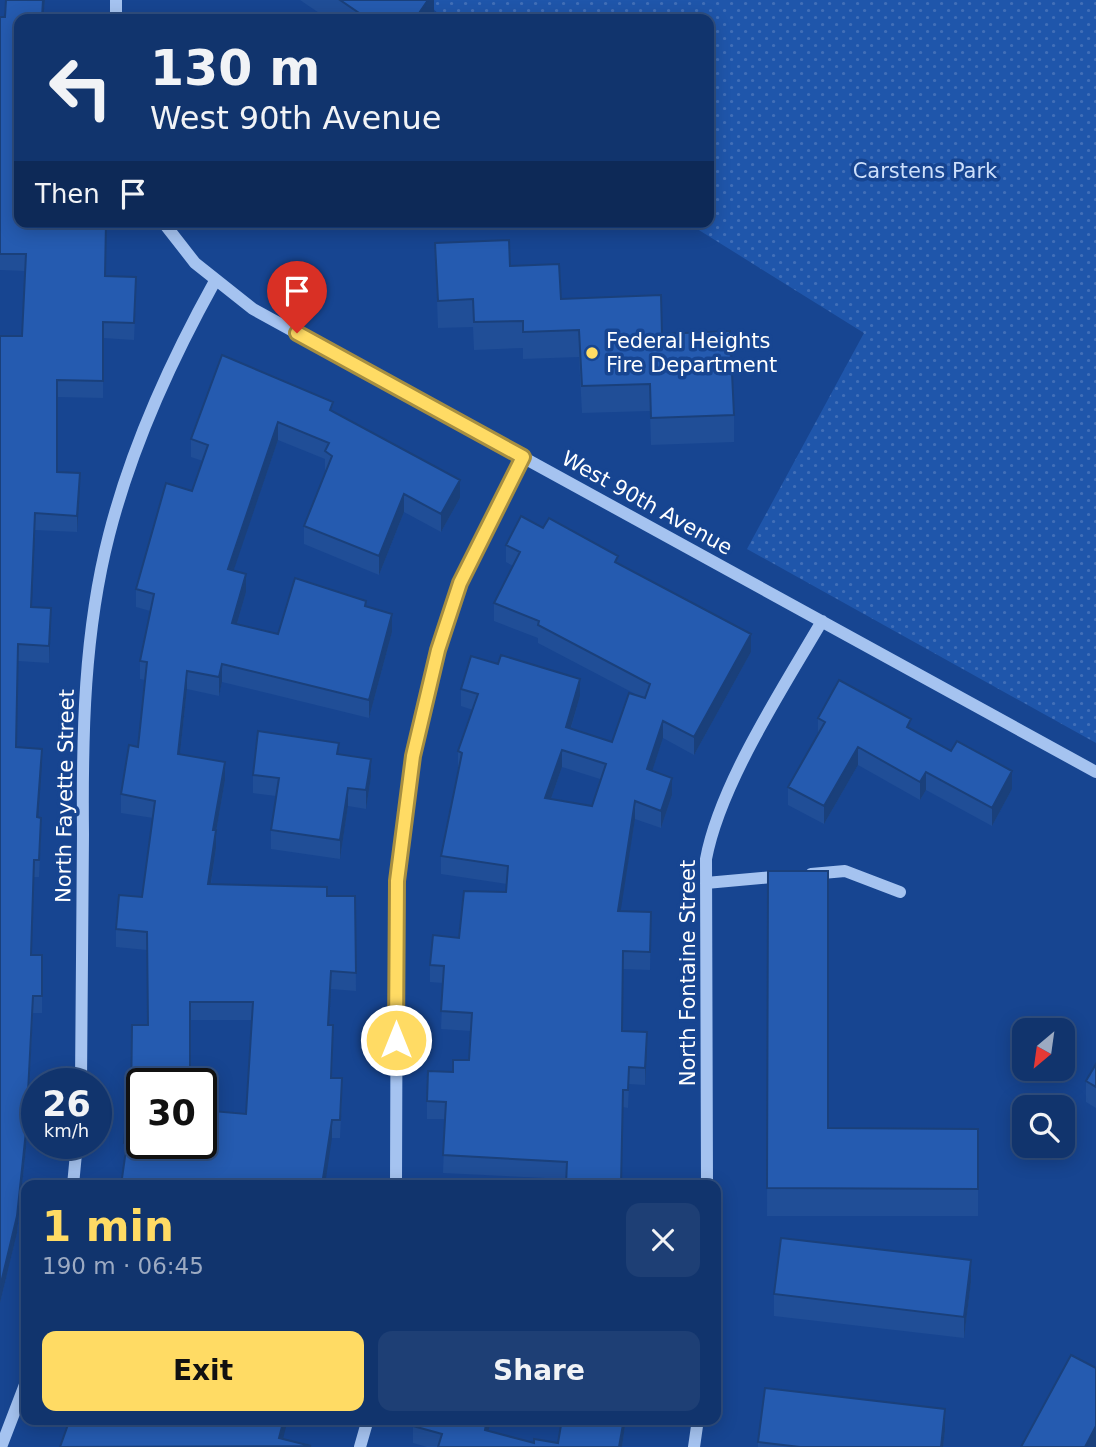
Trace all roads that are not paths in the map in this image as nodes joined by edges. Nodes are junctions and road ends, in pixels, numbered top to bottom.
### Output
1 (168, 228) edge
2 (215, 281) junction
3 (523, 457) junction
4 (821, 621) junction
5 (1096, 772) edge
6 (706, 883) junction
7 (900, 892) dead end
8 (80, 1068) edge
9 (75, 1159) edge
10 (73, 1180) edge
11 (396, 1180) edge
12 (707, 1180) edge
13 (21, 1395) edge
14 (366, 1425) edge
15 (697, 1425) edge
16 (1, 1447) edge
17 (360, 1447) edge
18 (694, 1447) edge

1 - 2 street, West 90th Avenue
2 - 3 street, West 90th Avenue
2 - 8 street, North Fayette Street
3 - 4 street, West 90th Avenue
3 - 11 street
4 - 5 street, West 90th Avenue
4 - 6 street, North Fontaine Street
6 - 7 street
6 - 12 street, North Fontaine Street
9 - 10 street
13 - 16 street
14 - 17 street
15 - 18 street

